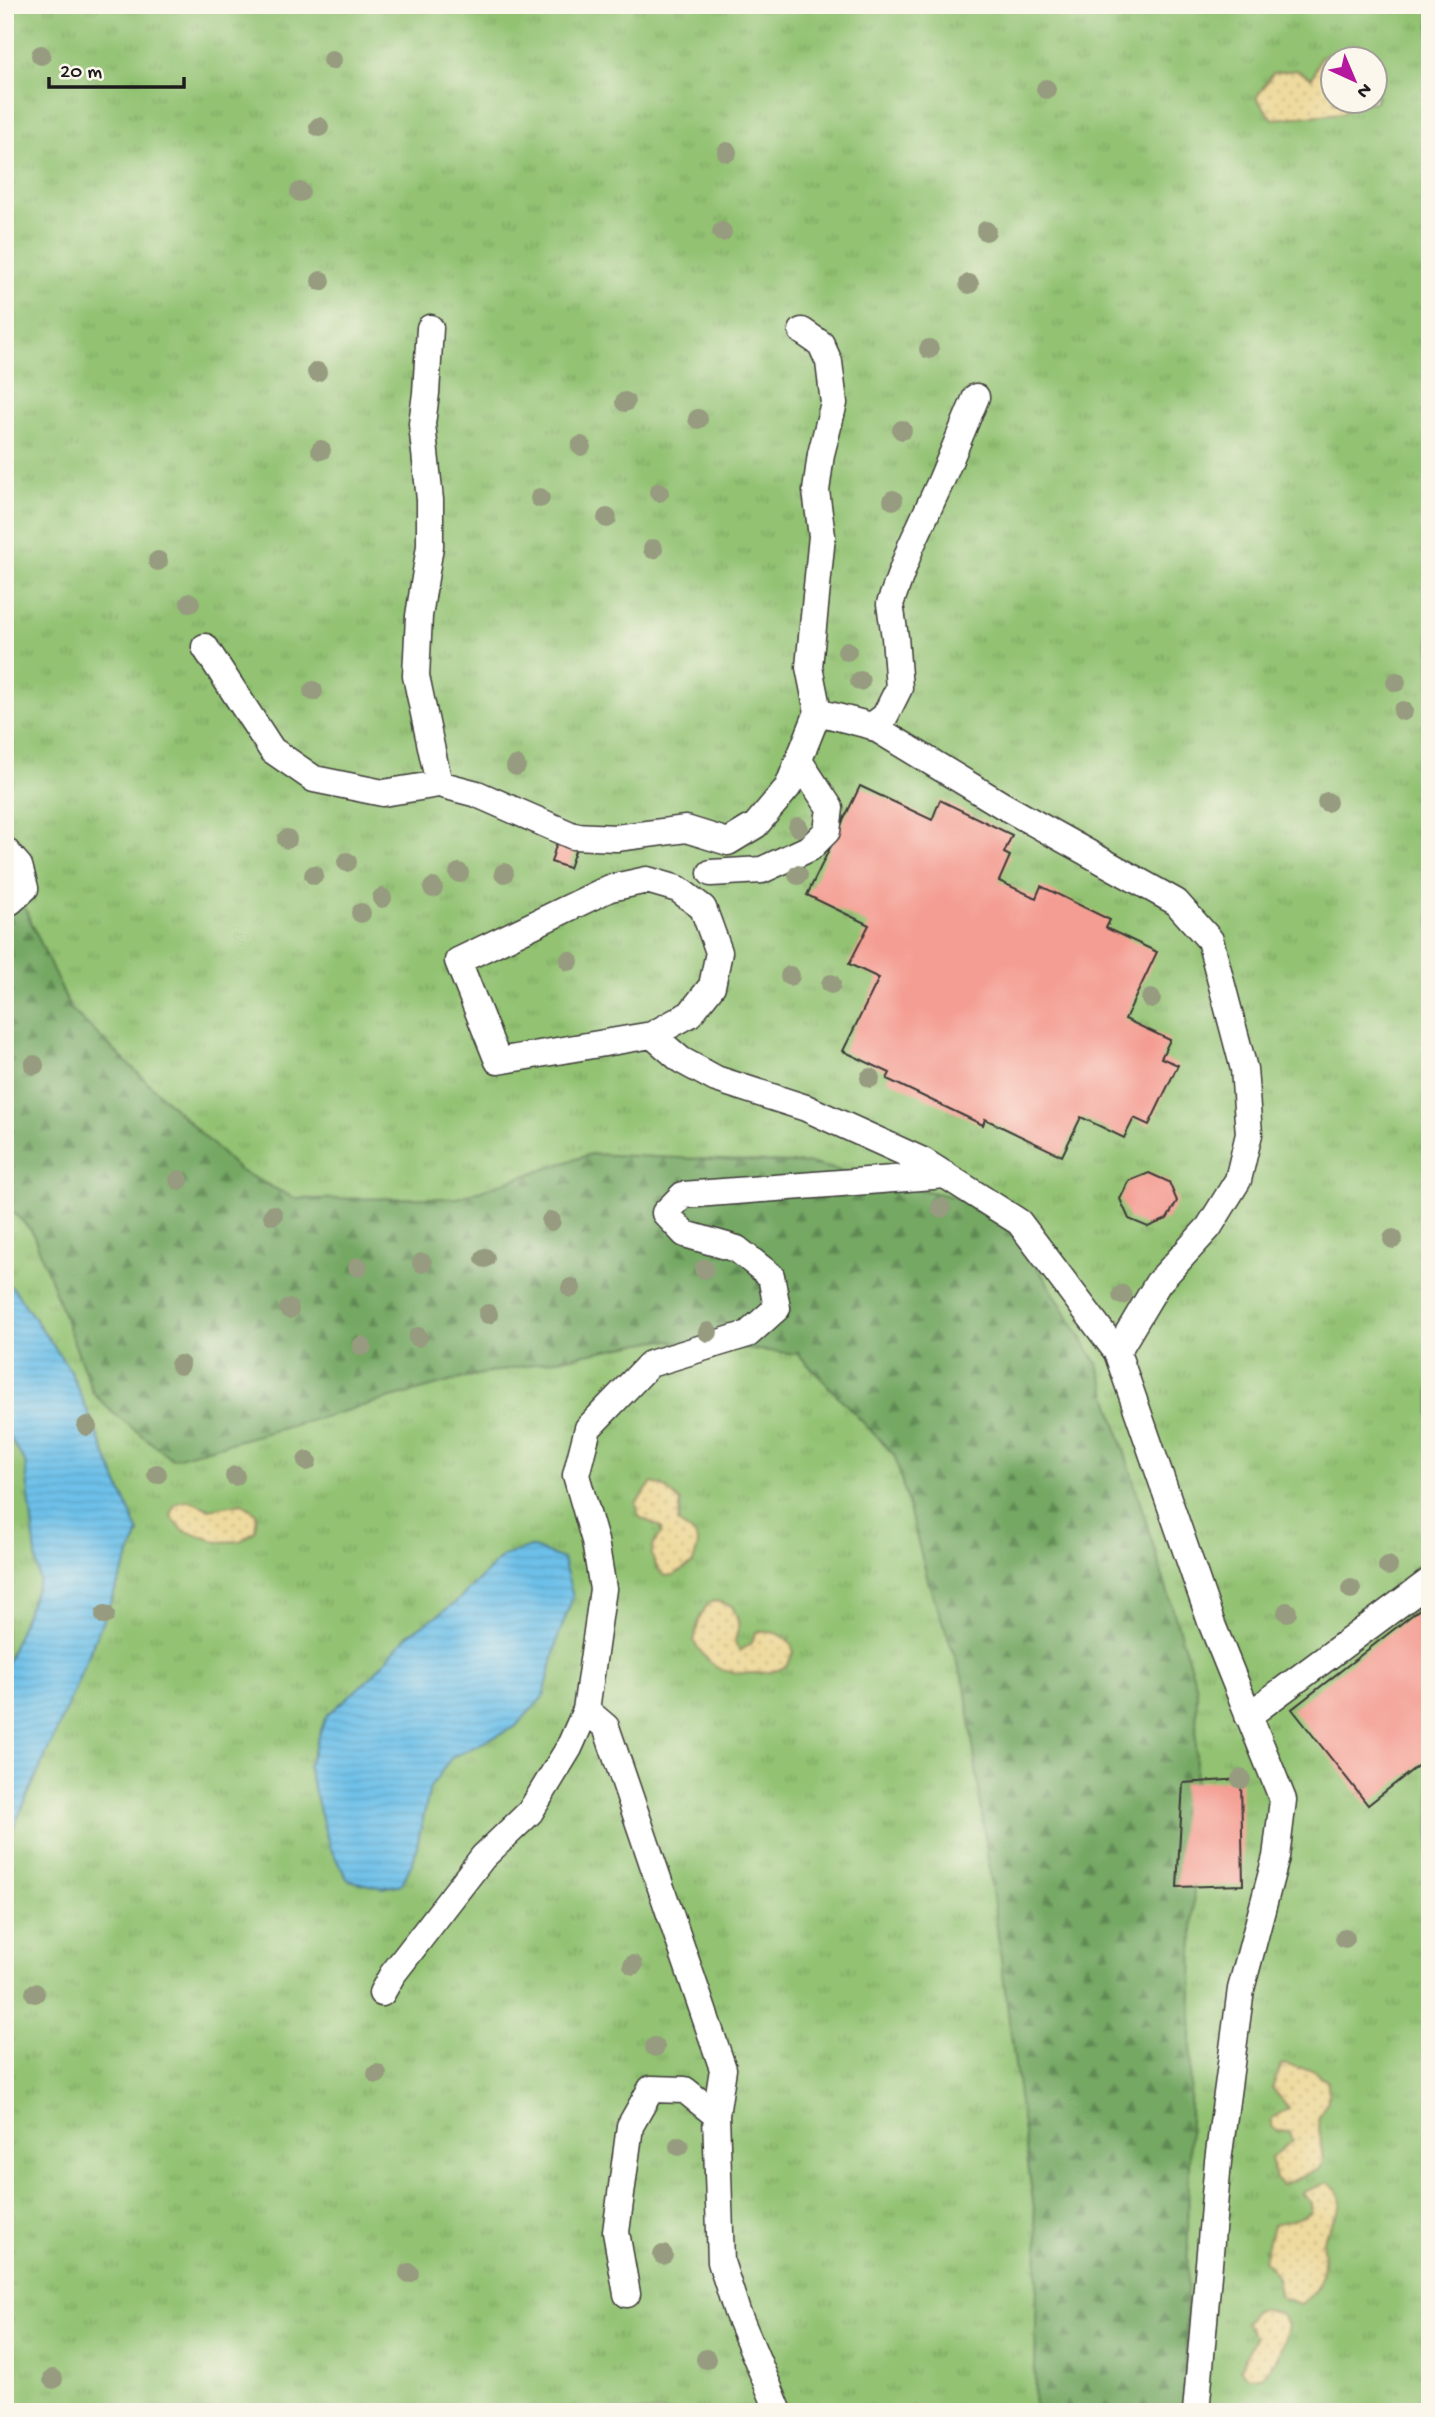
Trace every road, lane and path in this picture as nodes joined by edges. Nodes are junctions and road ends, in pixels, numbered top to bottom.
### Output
1 (430, 328) dead end
2 (802, 331) dead end
3 (976, 397) dead end
4 (205, 647) dead end
5 (818, 712) junction
6 (872, 726) junction
7 (799, 761) junction
8 (439, 784) junction
9 (728, 842) junction
10 (5, 850) edge
11 (711, 873) junction
12 (678, 889) junction
13 (5, 900) edge
14 (652, 1035) junction
15 (946, 1175) junction
16 (1117, 1352) junction
17 (1430, 1581) edge
18 (586, 1710) junction
19 (1248, 1716) junction
20 (382, 1993) dead end
21 (716, 2115) junction
22 (627, 2294) dead end
23 (779, 2412) edge
24 (1196, 2412) edge

1 - 8 lane
2 - 5 lane
3 - 6 lane
4 - 8 lane
5 - 6 lane
5 - 7 lane
6 - 16 lane
7 - 9 lane
7 - 11 lane
8 - 9 lane
9 - 11 lane
10 - 13 lane
11 - 12 lane
12 - 14 lane
12 - 14 lane
14 - 15 lane
15 - 16 lane
15 - 18 lane
16 - 19 lane
17 - 19 lane
18 - 20 lane
18 - 21 lane
19 - 24 lane
21 - 22 lane
21 - 23 lane

